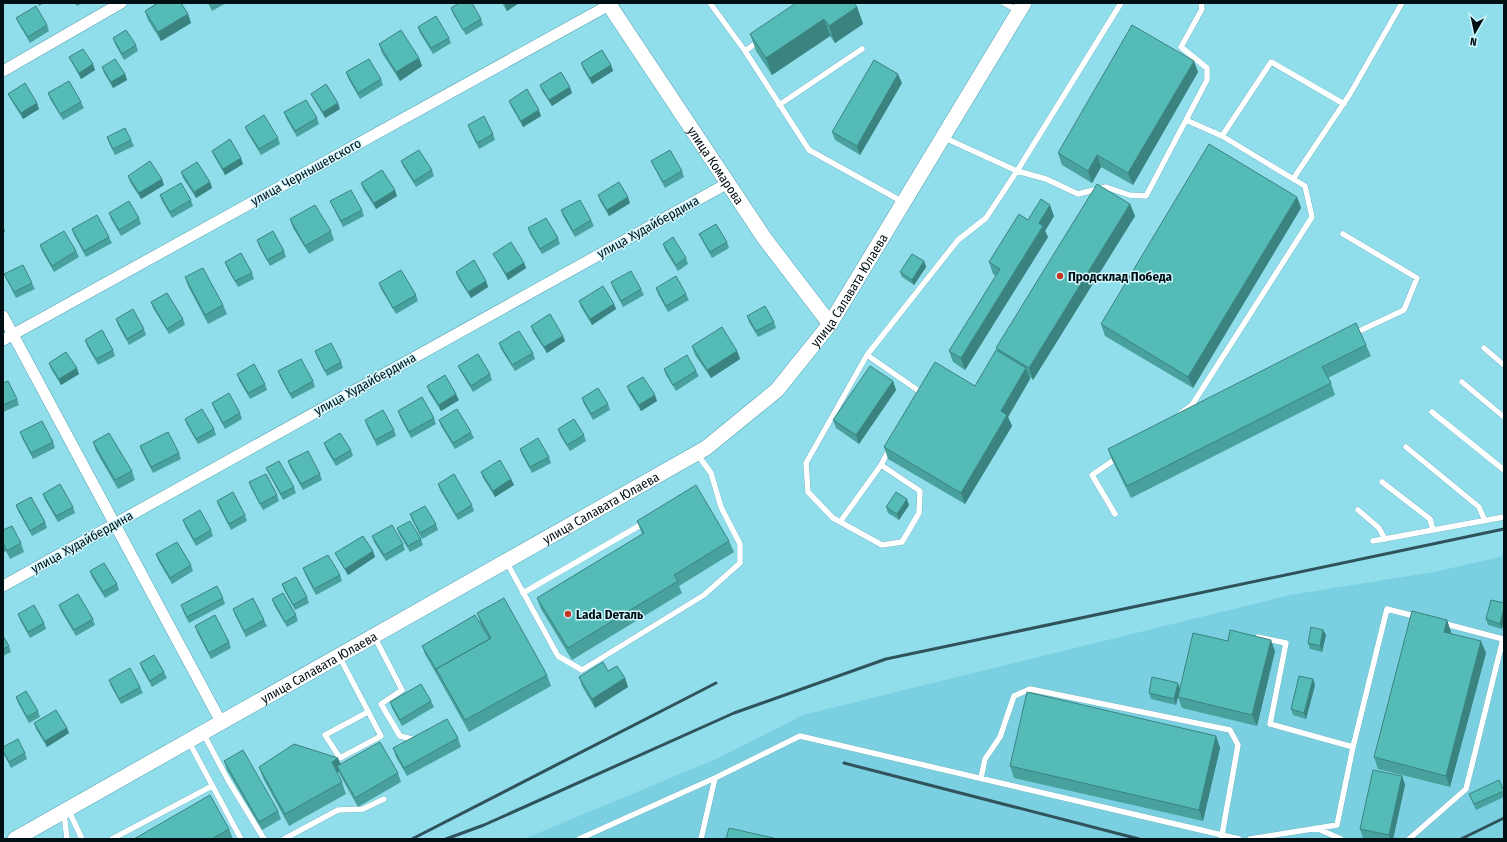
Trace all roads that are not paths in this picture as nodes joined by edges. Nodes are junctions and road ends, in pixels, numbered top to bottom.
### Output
1 (121, 3) edge
2 (710, 3) edge
3 (1004, 3) edge
4 (1121, 3) edge
5 (1201, 3) edge
6 (1402, 3) edge
7 (609, 4) edge
8 (1021, 7) edge
9 (763, 38) edge
10 (862, 49) dead end
11 (745, 51) junction
12 (3, 70) edge
13 (1344, 104) junction
14 (779, 105) junction
15 (1186, 120) junction
16 (1222, 136) junction
17 (942, 137) junction
18 (1017, 171) junction
19 (1293, 179) junction
20 (728, 183) junction
21 (903, 202) junction
22 (1343, 234) dead end
23 (3, 316) edge
24 (830, 324) junction
25 (13, 334) junction
26 (1348, 336) edge
27 (3, 340) edge
28 (1484, 348) dead end
29 (867, 355) junction
30 (1504, 365) edge
31 (1462, 382) dead end
32 (912, 405) edge
33 (1432, 412) dead end
34 (1504, 417) edge
35 (1173, 418) edge
36 (891, 445) edge
37 (1406, 447) dead end
38 (697, 453) junction
39 (1123, 454) edge
40 (881, 465) junction
41 (1504, 470) edge
42 (1382, 482) dead end
43 (1358, 510) dead end
44 (1115, 514) dead end
45 (1504, 517) edge
46 (650, 520) edge
47 (1485, 521) junction
48 (840, 522) junction
49 (115, 524) junction
50 (1433, 530) junction
51 (1385, 539) junction
52 (1373, 541) dead end
53 (505, 561) junction
54 (3, 586) edge
55 (524, 593) junction
56 (1426, 619) edge
57 (1434, 621) edge
58 (374, 636) junction
59 (1252, 636) edge
60 (1504, 639) edge
61 (339, 655) junction
62 (368, 712) junction
63 (221, 722) junction
64 (202, 732) junction
65 (416, 740) edge
66 (188, 741) junction
67 (1353, 747) junction
68 (715, 778) junction
69 (981, 778) junction
70 (212, 786) junction
71 (384, 799) dead end
72 (66, 810) junction
73 (1316, 828) junction
74 (1221, 837) edge
75 (15, 839) edge
76 (67, 839) edge
77 (82, 839) edge
78 (112, 839) edge
79 (240, 839) edge
80 (264, 839) edge
81 (284, 839) edge
82 (579, 839) edge
83 (701, 839) edge
84 (1239, 839) edge
85 (1250, 839) edge
86 (1341, 839) edge
87 (1409, 839) edge

1 - 12 street
2 - 11 lane
3 - 8 lane
4 - 18 lane
5 - 15 lane
6 - 13 lane
7 - 20 street, улица Комарова
7 - 25 street, улица Чернышевского
8 - 17 street, улица Салавата Юлаева
9 - 11 lane
10 - 14 lane
11 - 14 lane
13 - 16 lane
13 - 19 lane
14 - 21 lane
15 - 16 lane
15 - 18 lane
16 - 19 lane
17 - 18 lane
17 - 21 street, улица Салавата Юлаева
18 - 29 lane
19 - 35 lane
20 - 24 street, улица Комарова
20 - 49 street, улица Худайбердина
21 - 24 street, улица Салавата Юлаева
22 - 26 lane
23 - 25 street
24 - 38 street, улица Салавата Юлаева
25 - 27 street, улица Чернышевского
25 - 49 street
28 - 30 lane
29 - 32 lane
29 - 48 lane
31 - 34 lane
33 - 41 lane
36 - 40 lane
37 - 47 lane
38 - 53 street, улица Салавата Юлаева
38 - 55 lane
39 - 44 lane
40 - 48 lane
40 - 48 lane
42 - 50 lane
43 - 51 lane
45 - 47 lane
46 - 55 lane
47 - 50 lane
49 - 54 street, улица Худайбердина
49 - 63 street
50 - 51 lane
51 - 52 lane
53 - 55 lane
53 - 58 street, улица Салавата Юлаева
56 - 67 lane
57 - 60 lane
58 - 61 street, улица Салавата Юлаева
58 - 65 lane
59 - 67 lane
60 - 87 lane
61 - 62 lane
61 - 63 street, улица Салавата Юлаева
62 - 62 lane
63 - 64 street, улица Салавата Юлаева
64 - 66 street, улица Салавата Юлаева
64 - 80 lane
66 - 70 lane
66 - 72 street, улица Салавата Юлаева
67 - 73 lane
68 - 69 lane
68 - 82 lane
68 - 83 lane
69 - 74 lane
69 - 74 lane
70 - 78 lane
70 - 79 lane
71 - 81 lane
72 - 75 street, улица Салавата Юлаева
72 - 76 lane
72 - 77 lane
73 - 85 lane
73 - 86 lane
74 - 84 lane

